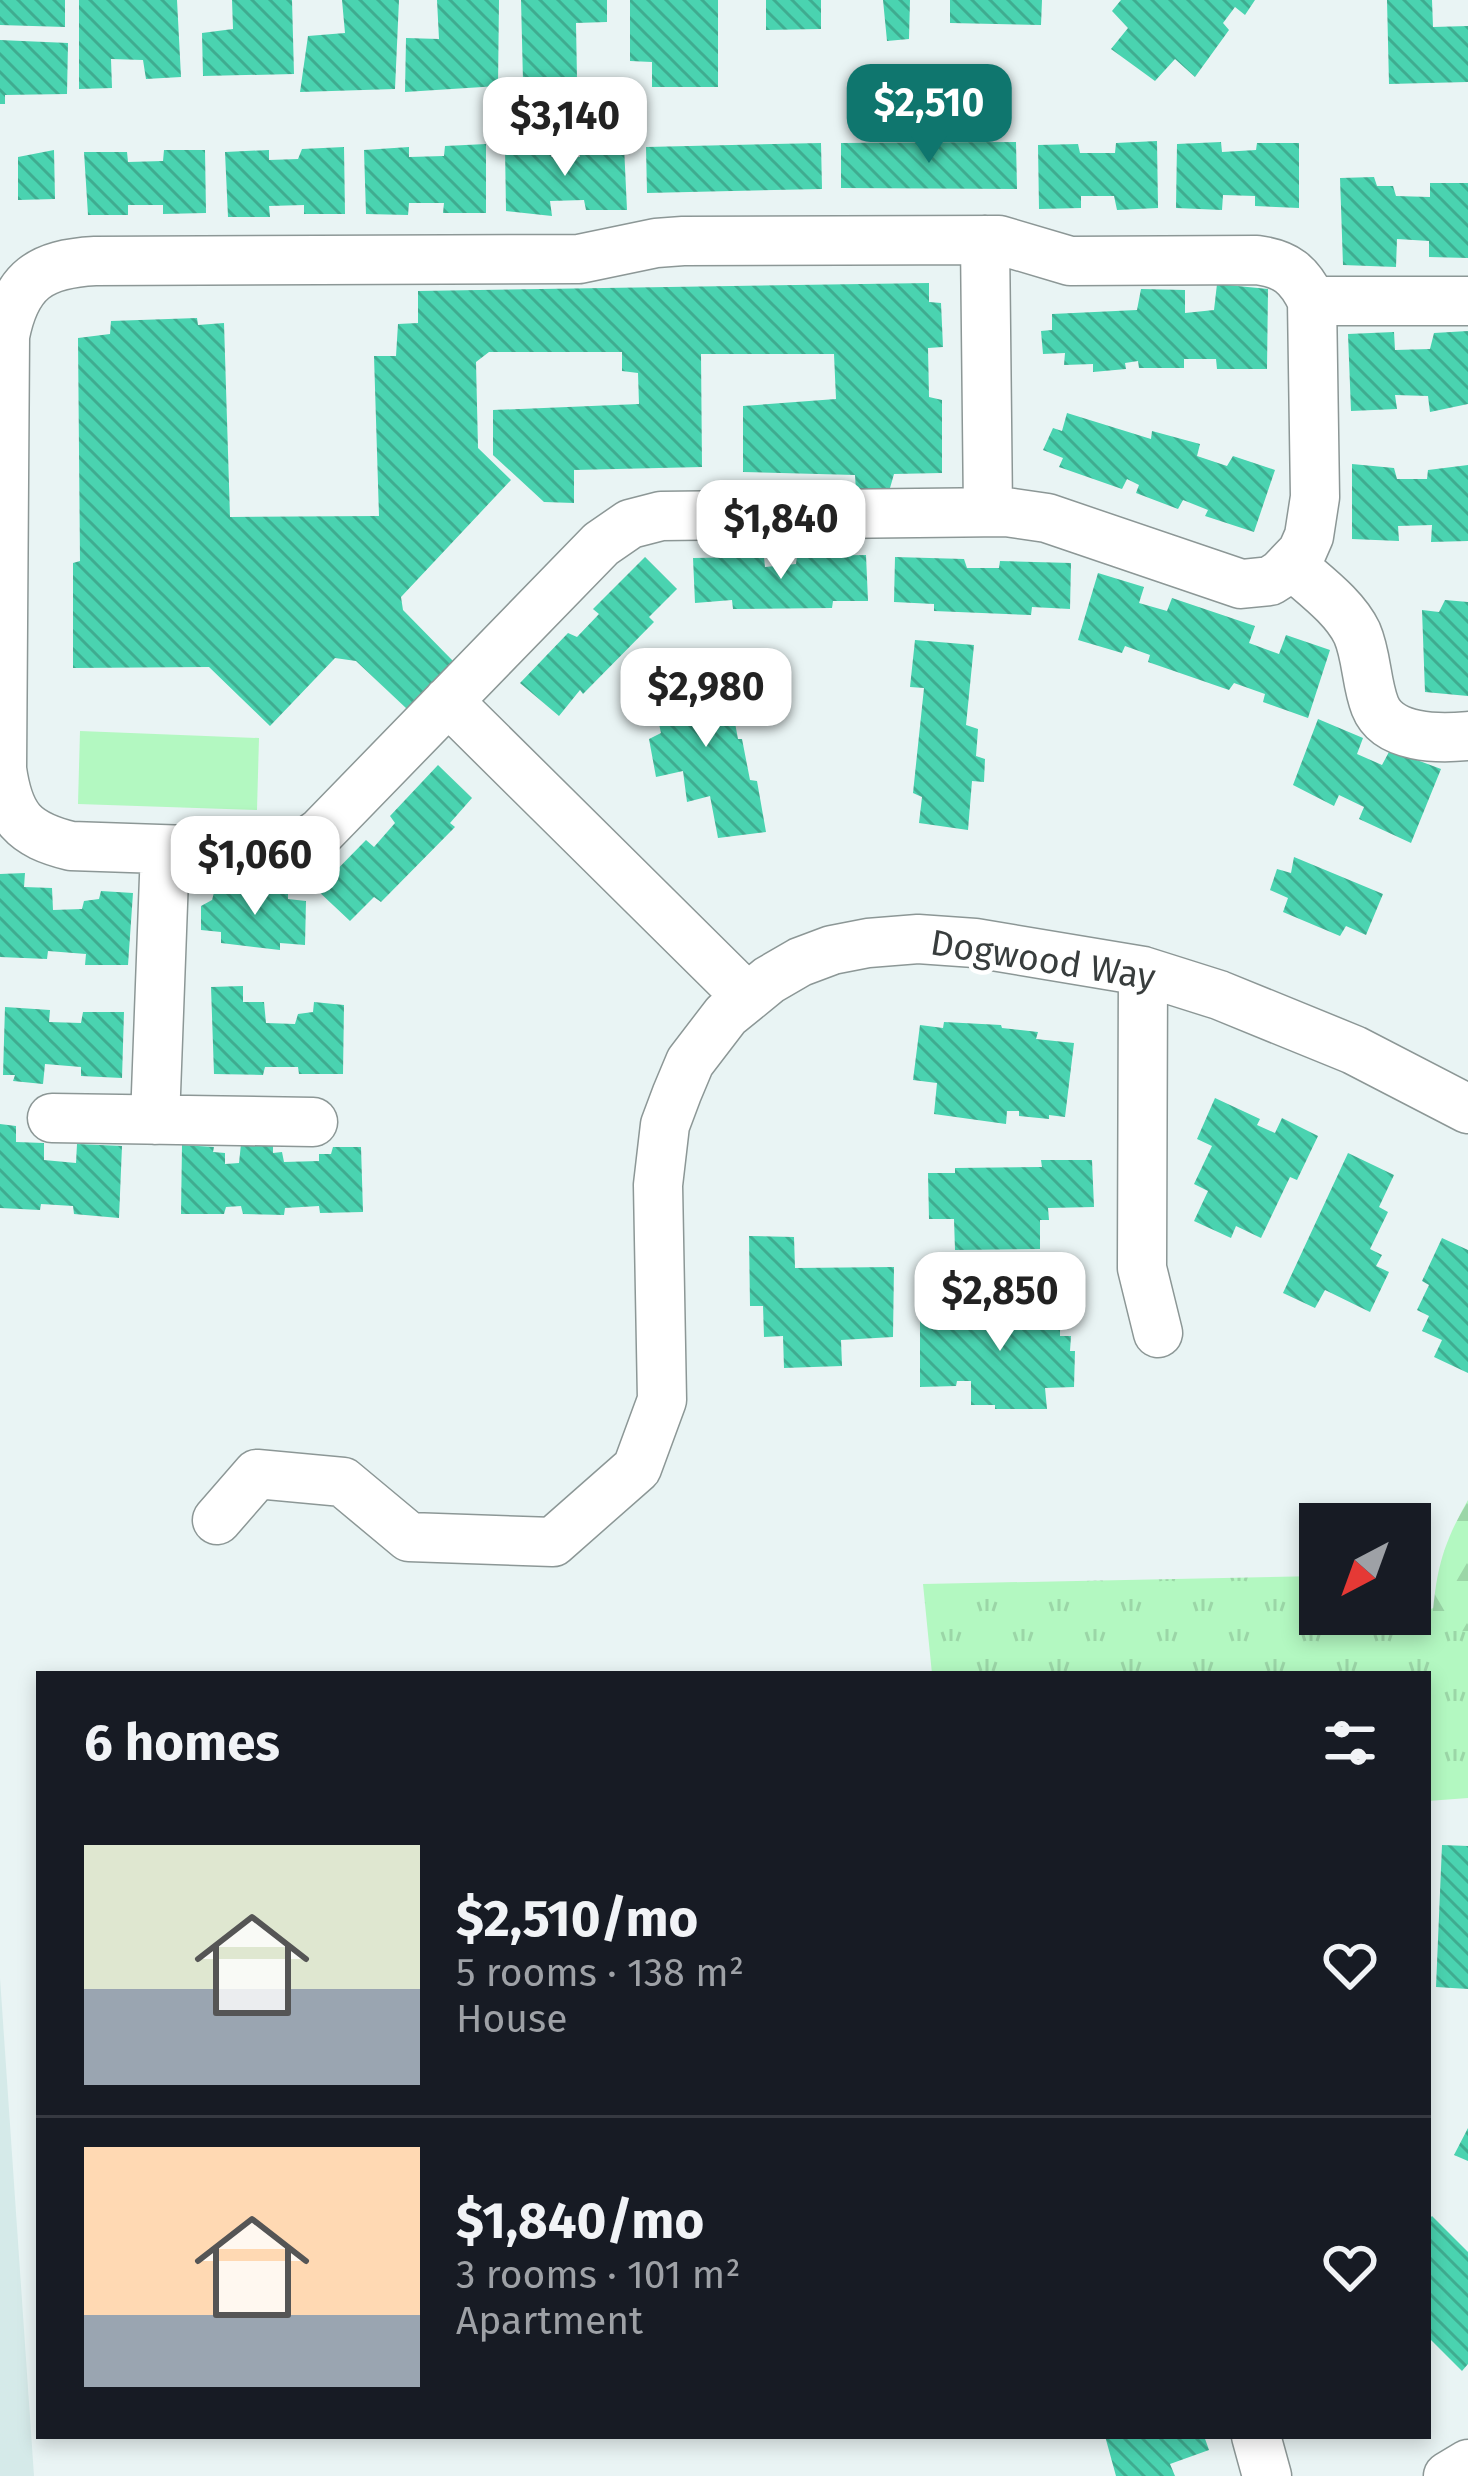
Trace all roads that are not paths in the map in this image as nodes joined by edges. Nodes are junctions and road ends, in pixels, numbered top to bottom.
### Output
1 (985, 240) junction
2 (1312, 301) junction
3 (1468, 301) edge
4 (988, 511) junction
5 (1292, 565) junction
6 (448, 701) junction
7 (1468, 736) edge
8 (165, 850) junction
9 (1143, 971) junction
10 (746, 996) junction
11 (1468, 1109) edge
12 (52, 1118) dead end
13 (155, 1120) junction
14 (313, 1122) dead end
15 (1158, 1334) dead end
16 (217, 1520) dead end
17 (1257, 2439) edge
18 (1468, 2464) edge
19 (1267, 2476) edge
20 (1448, 2476) edge

1 - 2 street
1 - 4 street
1 - 8 street
2 - 3 street
2 - 5 street
4 - 5 street
4 - 6 street
5 - 7 street
6 - 8 street
6 - 10 street
8 - 13 street
9 - 10 street, Dogwood Way
9 - 11 street, Dogwood Way
9 - 15 street
10 - 16 street, Dogwood Way
12 - 13 street
13 - 14 street
17 - 19 street
18 - 20 street

